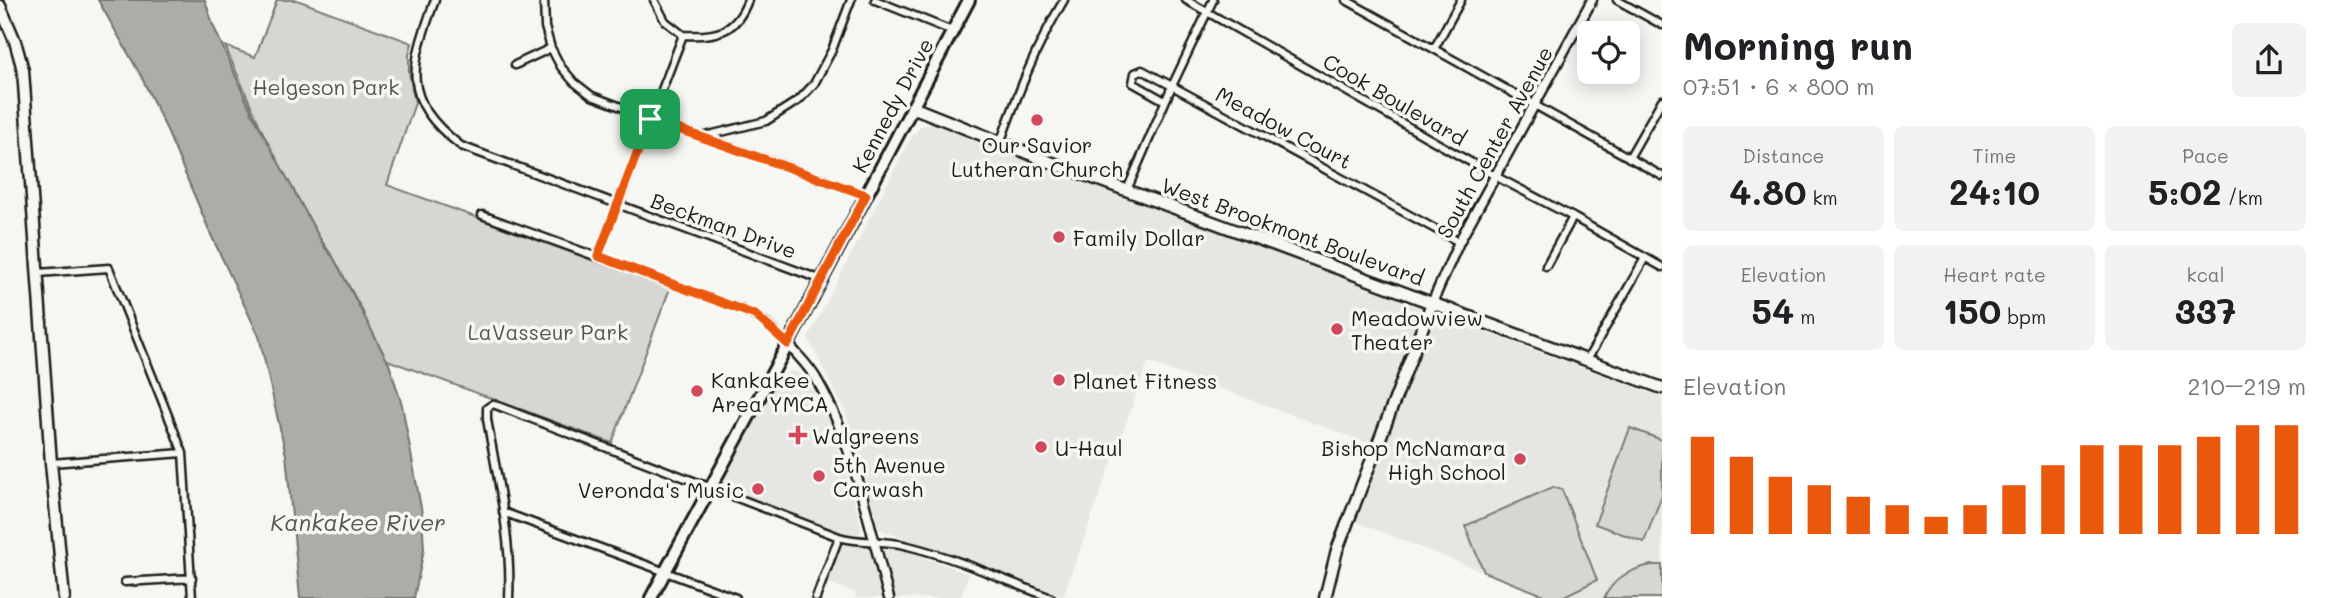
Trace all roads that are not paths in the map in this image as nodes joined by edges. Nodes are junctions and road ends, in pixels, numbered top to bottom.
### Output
1 (435, 0) edge
2 (544, 0) edge
3 (654, 0) edge
4 (748, 0) edge
5 (852, 0) edge
6 (875, 0) edge
7 (968, 0) edge
8 (1064, 0) edge
9 (1186, 0) edge
10 (1213, 0) edge
11 (1346, 0) edge
12 (1461, 0) edge
13 (1592, 0) edge
14 (1617, 0) edge
15 (0, 6) edge
16 (1206, 12) junction
17 (1662, 25) edge
18 (952, 31) junction
19 (683, 35) junction
20 (551, 48) junction
21 (1434, 49) junction
22 (515, 65) dead end
23 (1172, 86) junction
24 (1662, 100) edge
25 (1165, 101) junction
26 (1534, 105) junction
27 (912, 107) junction
28 (650, 119) junction
29 (701, 136) junction
30 (1000, 143) junction
31 (1629, 158) junction
32 (1496, 176) junction
33 (1662, 176) edge
34 (1127, 190) junction
35 (866, 195) junction
36 (617, 204) junction
37 (482, 215) dead end
38 (1573, 217) junction
39 (1459, 242) junction
40 (598, 256) junction
41 (1645, 258) junction
42 (1546, 266) dead end
43 (1662, 267) edge
44 (38, 273) junction
45 (822, 281) junction
46 (1432, 303) junction
47 (788, 344) junction
48 (1587, 360) junction
49 (1662, 388) edge
50 (183, 453) junction
51 (51, 463) junction
52 (710, 486) junction
53 (503, 512) junction
54 (839, 537) junction
55 (873, 541) junction
56 (665, 571) junction
57 (192, 578) junction
58 (125, 582) dead end
59 (64, 598) edge
60 (192, 598) edge
61 (509, 598) edge
62 (651, 598) edge
63 (736, 598) edge
64 (816, 598) edge
65 (889, 598) edge
66 (1051, 598) edge
67 (1325, 598) edge

1 - 36 street, Beckman Drive
2 - 20 street
3 - 19 street
4 - 19 street
5 - 29 street
6 - 18 street
7 - 18 main road, Kennedy Drive
8 - 30 street
9 - 16 street, Cook Boulevard
10 - 16 street
11 - 21 street
12 - 21 street
13 - 26 street, South Center Avenue
14 - 17 street
15 - 44 main road
16 - 23 street
16 - 32 street, Cook Boulevard
18 - 27 main road, Kennedy Drive
19 - 28 street
20 - 22 street
20 - 28 street
21 - 26 street
23 - 25 street
23 - 25 street, Meadow Court
23 - 39 street, Meadow Court
24 - 31 street
25 - 34 street
26 - 31 street
26 - 32 street, South Center Avenue
27 - 30 main road, West Brookmont Boulevard
27 - 35 main road, Kennedy Drive
28 - 29 street
28 - 36 street
29 - 35 street
30 - 34 main road, West Brookmont Boulevard
31 - 33 street
32 - 38 street, Cook Boulevard
32 - 39 street, South Center Avenue
34 - 46 main road, West Brookmont Boulevard
35 - 45 main road, Kennedy Drive
36 - 40 street
36 - 45 street, Beckman Drive
37 - 40 street
38 - 41 street, Cook Boulevard
38 - 42 street
39 - 46 street, South Center Avenue
40 - 47 street
41 - 43 street, Cook Boulevard
41 - 48 street
44 - 50 street
44 - 51 main road
45 - 47 main road, Kennedy Drive
46 - 48 main road, West Brookmont Boulevard
46 - 67 main road
47 - 52 main road, Kennedy Drive
47 - 55 street
48 - 49 main road, West Brookmont Boulevard
50 - 51 street
50 - 57 street
51 - 59 main road
52 - 53 street
52 - 54 street
52 - 56 main road, Kennedy Drive
53 - 56 street
53 - 61 street
54 - 55 street
54 - 64 street
55 - 65 street
55 - 66 street
56 - 62 main road, Kennedy Drive
56 - 63 street
57 - 58 street
57 - 60 street

